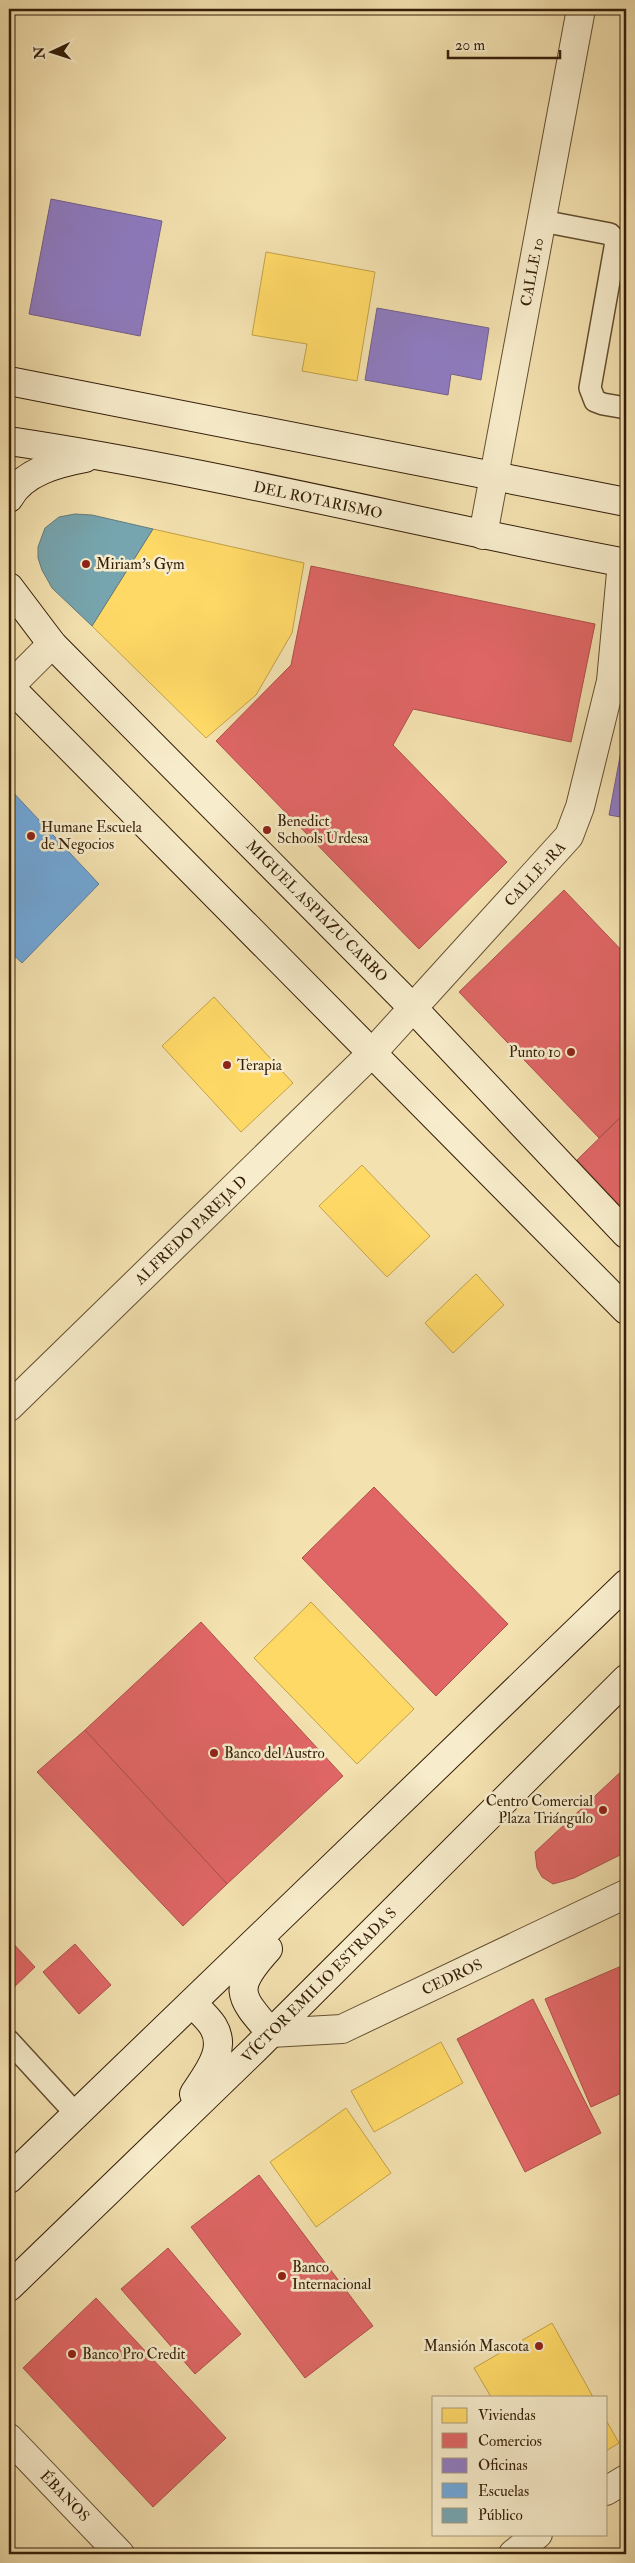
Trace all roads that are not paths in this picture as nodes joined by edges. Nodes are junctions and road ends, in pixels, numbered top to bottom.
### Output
1 (581, 9) edge
2 (542, 221) junction
3 (9, 381) edge
4 (626, 408) edge
5 (9, 441) edge
6 (107, 456) junction
7 (494, 476) junction
8 (9, 498) edge
9 (626, 502) edge
10 (483, 535) junction
11 (624, 562) edge
12 (9, 586) edge
13 (52, 644) junction
14 (9, 686) edge
15 (412, 1007) junction
16 (372, 1053) junction
17 (626, 1234) edge
18 (626, 1310) edge
19 (9, 1408) edge
20 (626, 1584) edge
21 (626, 1679) edge
22 (408, 1794) junction
23 (626, 1894) edge
24 (192, 2003) junction
25 (271, 2033) junction
26 (9, 2041) edge
27 (76, 2114) junction
28 (168, 2134) junction
29 (9, 2179) edge
30 (9, 2287) edge
31 (9, 2438) edge
32 (626, 2479) edge
33 (608, 2490) edge
34 (536, 2536) edge
35 (120, 2554) edge
36 (513, 2554) edge

1 - 2 street, CALLE 10
2 - 4 lane
2 - 7 street, CALLE 10
3 - 7 street
5 - 6 street, DEL ROTARISMO
6 - 8 street
6 - 10 street, DEL ROTARISMO
7 - 9 street
7 - 10 street, CALLE 10
10 - 11 street, DEL ROTARISMO
11 - 15 street, CALLE 1RA
12 - 13 street, MIGUEL ASPIAZU CARBO
13 - 14 street
13 - 15 street, MIGUEL ASPIAZU CARBO
14 - 16 street
15 - 16 street, CALLE 1RA
15 - 17 street, MIGUEL ASPIAZU CARBO
16 - 18 street
16 - 19 street, ALFREDO PAREJA D
20 - 22 street
21 - 25 street, VÍCTOR EMILIO ESTRADA S
22 - 24 street
22 - 25 street
23 - 25 street, CEDROS
24 - 27 street
24 - 28 street
25 - 28 street, VÍCTOR EMILIO ESTRADA S
26 - 27 lane
27 - 29 street
28 - 30 street, VÍCTOR EMILIO ESTRADA S
31 - 35 street, ÉBANOS
32 - 33 street
34 - 36 street

